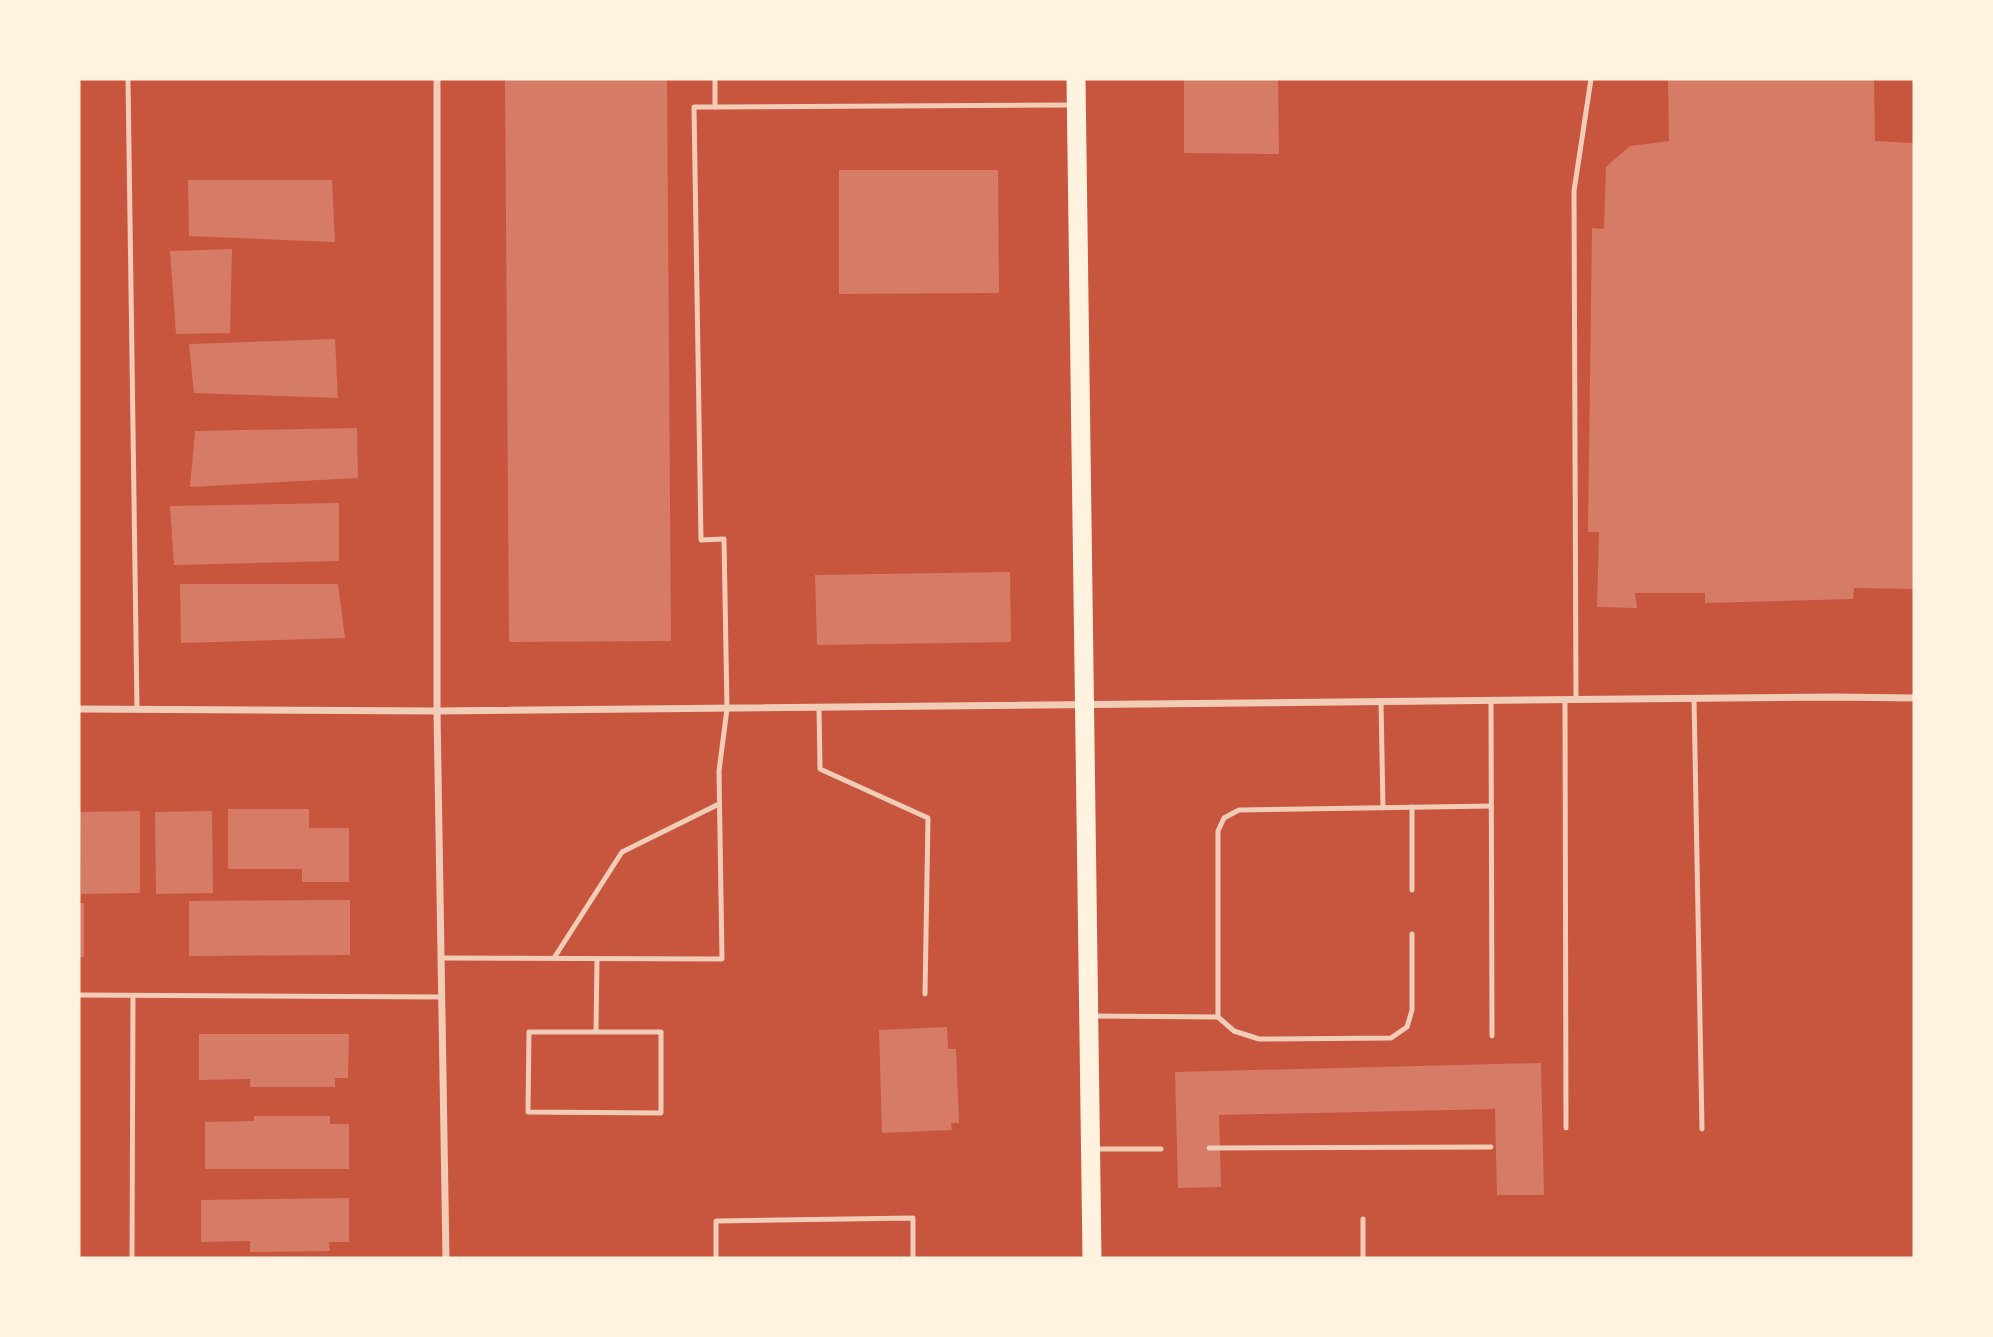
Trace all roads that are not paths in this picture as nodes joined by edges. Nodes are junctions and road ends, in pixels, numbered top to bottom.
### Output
1 (128, 79) edge
2 (437, 79) edge
3 (715, 79) edge
4 (1076, 79) edge
5 (1591, 79) edge
6 (1077, 105) junction
7 (715, 107) junction
8 (1694, 698) junction
9 (1914, 698) edge
10 (1565, 700) junction
11 (1576, 700) junction
12 (1491, 701) junction
13 (1381, 702) junction
14 (1086, 706) junction
15 (819, 708) junction
16 (79, 709) edge
17 (137, 709) junction
18 (727, 709) junction
19 (438, 711) junction
20 (719, 803) junction
21 (1492, 806) junction
22 (1412, 807) junction
23 (1383, 808) junction
24 (1412, 890) dead end
25 (1412, 934) dead end
26 (441, 958) junction
27 (554, 958) junction
28 (597, 959) junction
29 (925, 993) dead end
30 (79, 995) edge
31 (133, 996) junction
32 (442, 997) junction
33 (1089, 1016) junction
34 (1218, 1017) junction
35 (596, 1032) junction
36 (1492, 1037) dead end
37 (1566, 1128) dead end
38 (1702, 1129) dead end
39 (1491, 1147) dead end
40 (1209, 1148) dead end
41 (1091, 1149) junction
42 (1161, 1149) dead end
43 (1363, 1219) dead end
44 (132, 1258) edge
45 (446, 1258) edge
46 (716, 1258) edge
47 (913, 1258) edge
48 (1092, 1258) edge
49 (1363, 1258) edge

1 - 17 lane
2 - 19 street
3 - 7 lane
4 - 6 highway
5 - 11 lane
6 - 7 lane
6 - 14 highway
7 - 18 lane
8 - 9 street
8 - 11 street
8 - 38 lane
10 - 11 street
10 - 12 street
10 - 37 lane
12 - 13 street
12 - 21 lane
13 - 14 street
13 - 23 lane
14 - 15 street
14 - 33 highway
15 - 18 street
15 - 29 lane
16 - 17 street
17 - 19 street
18 - 19 street
18 - 20 lane
19 - 26 street
20 - 27 lane
20 - 28 lane
21 - 22 lane
21 - 36 lane
22 - 23 lane
22 - 24 lane
23 - 34 lane
25 - 34 lane
26 - 27 lane
26 - 32 street
27 - 28 lane
28 - 35 lane
30 - 31 lane
31 - 32 lane
31 - 44 lane
32 - 45 street
33 - 34 lane
33 - 41 highway
35 - 35 lane
39 - 40 lane
41 - 42 lane
41 - 48 highway
43 - 49 lane
46 - 47 lane

